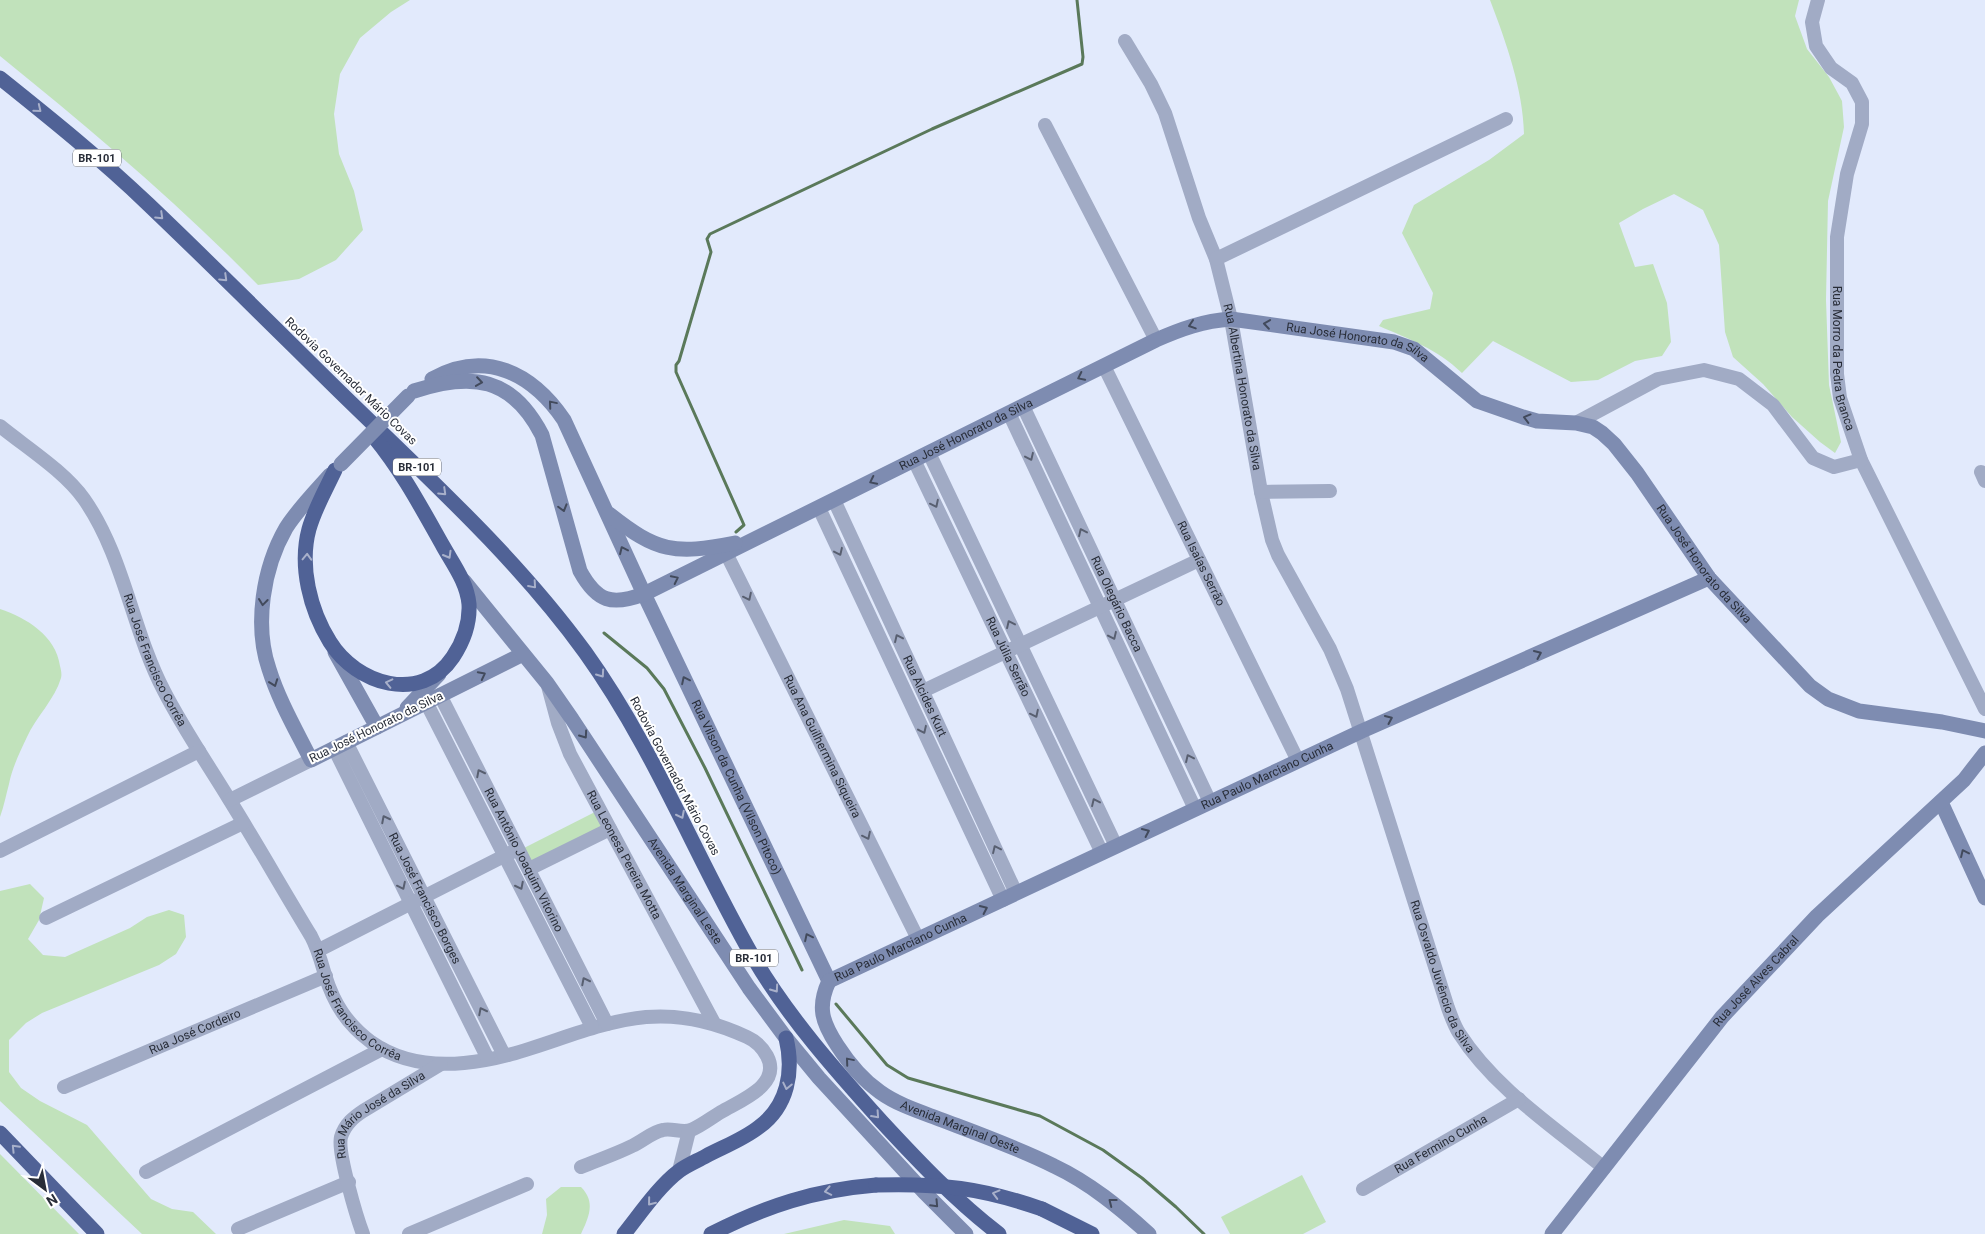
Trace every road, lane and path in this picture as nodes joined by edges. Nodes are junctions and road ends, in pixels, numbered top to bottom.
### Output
1 (1818, 0) edge
2 (1125, 41) dead end
3 (0, 78) edge
4 (1506, 119) dead end
5 (1045, 125) dead end
6 (1216, 259) junction
7 (1230, 319) junction
8 (1156, 340) junction
9 (1104, 366) junction
10 (333, 385) junction
11 (411, 393) junction
12 (1023, 406) junction
13 (1009, 413) junction
14 (1576, 423) junction
15 (0, 426) edge
16 (929, 453) junction
17 (914, 460) junction
18 (1861, 460) junction
19 (338, 467) junction
20 (1330, 491) dead end
21 (1260, 492) junction
22 (834, 500) junction
23 (819, 508) junction
24 (606, 512) junction
25 (723, 550) junction
26 (978, 556) junction
27 (1199, 560) junction
28 (963, 564) junction
29 (462, 578) junction
30 (1709, 578) junction
31 (644, 594) junction
32 (1114, 600) junction
33 (1100, 607) junction
34 (331, 643) junction
35 (1020, 645) junction
36 (1005, 652) junction
37 (523, 654) junction
38 (448, 664) junction
39 (547, 683) junction
40 (440, 696) junction
41 (925, 696) junction
42 (426, 702) junction
43 (912, 707) junction
44 (1985, 709) edge
45 (401, 715) junction
46 (376, 727) junction
47 (1362, 731) junction
48 (1985, 731) edge
49 (340, 745) junction
50 (199, 751) junction
51 (1985, 752) edge
52 (311, 760) junction
53 (1298, 761) junction
54 (230, 800) junction
55 (1210, 802) junction
56 (1941, 802) junction
57 (1195, 809) junction
58 (243, 823) junction
59 (610, 828) junction
60 (1116, 846) junction
61 (518, 849) junction
62 (0, 851) edge
63 (1102, 853) junction
64 (504, 856) junction
65 (529, 870) junction
66 (1010, 896) junction
67 (424, 897) junction
68 (1985, 898) edge
69 (411, 903) junction
70 (46, 918) dead end
71 (918, 939) junction
72 (319, 950) junction
73 (326, 976) junction
74 (829, 982) junction
75 (714, 1023) junction
76 (607, 1024) junction
77 (592, 1027) junction
78 (786, 1038) junction
79 (382, 1049) junction
80 (504, 1055) junction
81 (488, 1059) junction
82 (441, 1064) junction
83 (64, 1087) dead end
84 (1519, 1099) junction
85 (688, 1131) junction
86 (0, 1133) edge
87 (581, 1168) dead end
88 (1604, 1168) junction
89 (679, 1170) junction
90 (146, 1172) dead end
91 (349, 1182) junction
92 (527, 1184) dead end
93 (1363, 1189) dead end
94 (238, 1229) dead end
95 (97, 1234) edge
96 (363, 1234) edge
97 (409, 1234) edge
98 (624, 1234) edge
99 (712, 1234) edge
100 (966, 1234) edge
101 (999, 1234) edge
102 (1092, 1234) edge
103 (1149, 1234) edge
104 (1552, 1234) edge

1 - 18 street, Rua Morro da Pedra Branca
2 - 6 street, Rua Albertina Honorato da Silva
3 -> 10 highway, Rodovia Governador Mário Covas / BR-101
4 - 6 street
5 - 8 street
6 - 7 street, Rua Albertina Honorato da Silva
7 -> 8 main road, Rua José Honorato da Silva
14 -> 7 main road, Rua José Honorato da Silva
7 - 21 street, Rua Albertina Honorato da Silva
8 - 9 main road, Rua José Honorato da Silva
9 -> 12 main road, Rua José Honorato da Silva
9 - 27 street, Rua Isaías Serrão
10 -> 29 highway
10 -> 101 highway, Rodovia Governador Mário Covas / BR-101
11 - 19 main road, Rua Vilson da Cunha (Vilson Pitoco), bridge
24 -> 11 main road, Rua Vilson da Cunha (Vilson Pitoco)
11 -> 31 main road
12 - 13 main road, Rua José Honorato da Silva
32 -> 12 street, Rua Olegário Bacca
13 - 16 main road, Rua José Honorato da Silva
13 -> 33 street, Rua Olegário Bacca
14 - 18 street
14 - 30 main road, Rua José Honorato da Silva
15 - 50 street, Rua José Francisco Corrêa
16 - 17 main road, Rua José Honorato da Silva
16 - 26 street, Rua Júlia Serrão
17 -> 22 main road, Rua José Honorato da Silva
17 -> 28 street, Rua Júlia Serrão
18 - 44 street, Rua Morro da Pedra Branca
34 -> 19 highway
19 -> 52 main road, Rua Vilson da Cunha (Vilson Pitoco)
20 - 21 street
21 - 47 street, Rua Albertina Honorato da Silva
22 - 23 main road, Rua José Honorato da Silva
41 -> 22 street, Rua Alcides Kurt
23 - 25 main road, Rua José Honorato da Silva
23 -> 43 street, Rua Alcides Kurt
24 - 25 main road, Rua José Honorato da Silva
31 -> 24 main road, Rua Vilson da Cunha (Vilson Pitoco)
31 -> 25 main road
25 -> 71 street, Rua Ana Guilhermina Siqueira
26 - 28 street
35 -> 26 street, Rua Júlia Serrão
27 - 32 street
27 - 53 street, Rua Isaías Serrão
28 - 36 street, Rua Júlia Serrão
29 - 37 main road, Avenida Marginal Leste
29 - 38 highway
47 -> 30 main road, Rua Paulo Marciano Cunha
30 - 48 main road, Rua José Honorato da Silva
74 -> 31 main road, Rua Vilson da Cunha (Vilson Pitoco)
32 - 33 street
55 -> 32 street, Rua Olegário Bacca
33 - 35 street
33 -> 57 street, Rua Olegário Bacca
38 -> 34 highway
34 - 46 main road
35 - 36 street
60 -> 35 street, Rua Júlia Serrão
36 - 41 street
36 -> 63 street, Rua Júlia Serrão
37 - 39 main road, Avenida Marginal Leste
40 -> 37 main road, Rua José Honorato da Silva
38 - 45 main road
39 - 59 street, Rua Leonesa Pereira Motta
39 -> 78 main road, Avenida Marginal Leste
40 - 42 main road, Rua José Honorato da Silva
61 -> 40 street, Rua Antônio Joaquim Vitorino
41 - 43 street
66 -> 41 street, Rua Alcides Kurt
42 - 45 main road, Rua José Honorato da Silva
42 - 64 street, Rua Antônio Joaquim Vitorino
43 -> 66 street, Rua Alcides Kurt
45 - 46 main road, Rua José Honorato da Silva
46 - 49 main road, Rua José Honorato da Silva
47 - 53 main road, Rua Paulo Marciano Cunha
47 - 84 street, Rua Osvaldo Juvêncio da Silva
49 - 52 main road, Rua José Honorato da Silva
67 -> 49 street, Rua José Francisco Borges
49 -> 69 street, Rua José Francisco Borges
50 - 54 street, Rua José Francisco Corrêa
50 - 62 street
51 - 56 main road, Rua José Alves Cabral
52 - 54 street, Rua José Honorato da Silva
53 - 55 main road, Rua Paulo Marciano Cunha
54 - 58 street, Rua José Francisco Corrêa
55 - 57 main road, Rua Paulo Marciano Cunha
68 -> 56 main road
56 - 88 main road, Rua José Alves Cabral
60 -> 57 main road, Rua Paulo Marciano Cunha
58 - 70 street
58 - 72 street, Rua José Francisco Corrêa
59 - 65 street
59 - 75 street, Rua Leonesa Pereira Motta
60 - 63 main road, Rua Paulo Marciano Cunha
61 - 64 street
61 - 65 street, Rua Antônio Joaquim Vitorino
63 - 66 main road, Rua Paulo Marciano Cunha
64 - 67 street
64 -> 77 street, Rua Antônio Joaquim Vitorino
76 -> 65 street, Rua Antônio Joaquim Vitorino
71 -> 66 main road, Rua Paulo Marciano Cunha
67 - 69 street
80 -> 67 street, Rua José Francisco Borges
69 - 72 street
69 - 81 street, Rua José Francisco Borges
71 - 74 main road, Rua Paulo Marciano Cunha
72 - 73 street, Rua José Francisco Corrêa
73 - 79 street, Rua José Francisco Corrêa
73 - 83 street, Rua José Cordeiro
103 -> 74 main road, Avenida Marginal Oeste
75 - 76 street, Rua José Francisco Corrêa
75 - 85 street, Rua José Francisco Corrêa
76 - 77 street, Rua José Francisco Corrêa
77 - 80 street, Rua José Francisco Corrêa
78 -> 89 highway
78 -> 100 main road, Avenida Marginal Leste
79 - 82 street, Rua José Francisco Corrêa
79 - 90 street
80 - 81 street, Rua José Francisco Corrêa
81 - 82 street, Rua José Francisco Corrêa
82 - 91 street, Rua Mário José da Silva
84 - 88 street, Rua Osvaldo Juvêncio da Silva
84 - 93 street, Rua Fermino Cunha
85 - 87 street
85 - 89 street
95 -> 86 highway
88 - 104 main road, Rua José Alves Cabral
89 -> 98 highway
91 - 94 street
91 - 96 street, Rua Mário José da Silva
92 - 97 street
102 -> 99 highway, bridge

